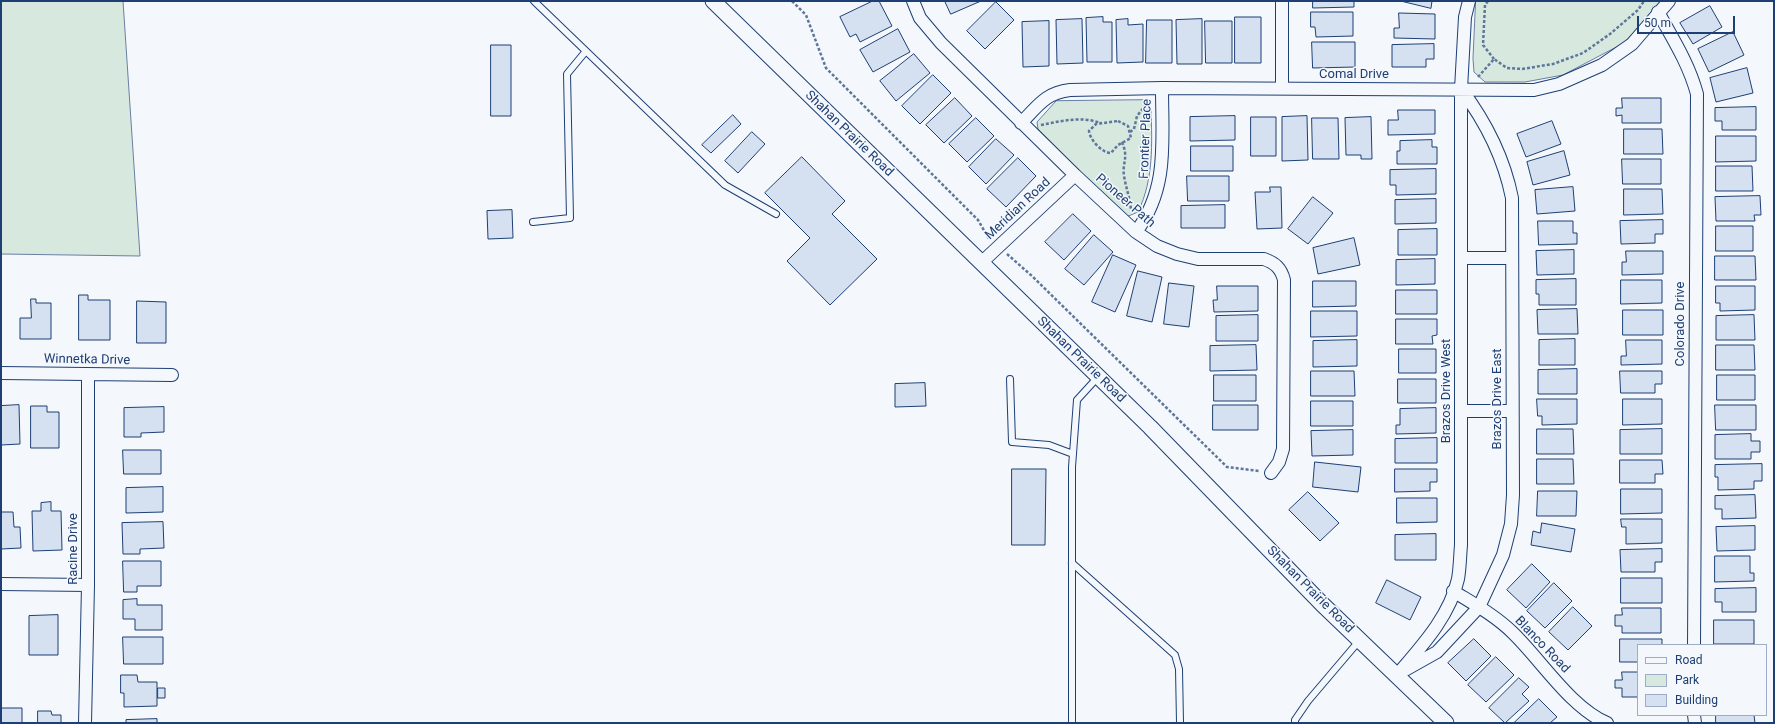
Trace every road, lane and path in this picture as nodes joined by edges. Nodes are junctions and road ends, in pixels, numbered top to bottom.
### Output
1 (534, 1) edge
2 (713, 1) edge
3 (792, 1) edge
4 (913, 1) edge
5 (1282, 1) edge
6 (1469, 1) edge
7 (1488, 1) edge
8 (1644, 1) edge
9 (1669, 1) edge
10 (1658, 12) junction
11 (586, 51) junction
12 (1494, 59) junction
13 (1478, 77) dead end
14 (1162, 88) junction
15 (1282, 88) junction
16 (1462, 89) junction
17 (1148, 102) dead end
18 (1020, 122) junction
19 (1101, 123) junction
20 (1040, 125) dead end
21 (1130, 133) junction
22 (1122, 142) junction
23 (1074, 175) junction
24 (776, 214) dead end
25 (1131, 214) dead end
26 (533, 222) dead end
27 (1136, 232) junction
28 (999, 247) junction
29 (1462, 258) junction
30 (1512, 258) junction
31 (981, 263) junction
32 (1, 373) edge
33 (88, 375) junction
34 (172, 375) dead end
35 (1098, 377) junction
36 (1010, 379) dead end
37 (1461, 411) junction
38 (1512, 411) junction
39 (1073, 454) junction
40 (1271, 473) joint
41 (1072, 563) junction
42 (1, 584) edge
43 (88, 585) junction
44 (1453, 591) junction
45 (1479, 607) junction
46 (1360, 640) junction
47 (1694, 644) edge
48 (1397, 675) junction
49 (85, 723) edge
50 (1072, 723) edge
51 (1180, 723) edge
52 (1295, 723) edge
53 (1446, 723) edge
54 (1607, 723) edge

1 - 11 lane
2 - 31 street, Shahan Prairie Road
3 - 28 path
4 - 18 street, Pioneer Path
5 - 15 street
6 - 16 street, Brazos Drive West
7 - 12 path
8 - 12 path
9 - 10 street, Comal Drive
10 - 16 street, Comal Drive
10 - 47 street, Colorado Drive
11 - 24 lane
11 - 26 lane
12 - 13 path
14 - 15 street, Comal Drive
14 - 18 street, Comal Drive
14 - 27 street, Frontier Place
15 - 16 street, Comal Drive
16 - 29 street, Brazos Drive West
16 - 30 street, Brazos Drive East
17 - 21 path
18 - 23 street, Pioneer Path
19 - 20 path
19 - 21 path
19 - 22 path
21 - 22 path
22 - 25 path
23 - 27 street, Pioneer Path
23 - 28 street, Meridian Road
27 - 40 street, Pioneer Path
28 - 31 street, Meridian Road
28 - 40 path
29 - 30 street
29 - 37 street, Brazos Drive West
30 - 38 street, Brazos Drive East
31 - 35 street, Shahan Prairie Road
32 - 33 street, Winnetka Drive
33 - 34 street, Winnetka Drive
33 - 43 street, Racine Drive
35 - 39 lane
35 - 46 street, Shahan Prairie Road
36 - 39 lane
37 - 38 street
37 - 44 street, Brazos Drive West
38 - 45 street, Brazos Drive East
39 - 41 lane
41 - 50 lane
41 - 51 lane
42 - 43 street
43 - 49 street, Racine Drive
44 - 45 street, Blanco Road
44 - 48 street, Brazos Drive West
45 - 48 street, Brazos Drive East
45 - 54 street, Blanco Road
46 - 48 street, Shahan Prairie Road
46 - 52 lane
48 - 53 street, Shahan Prairie Road

